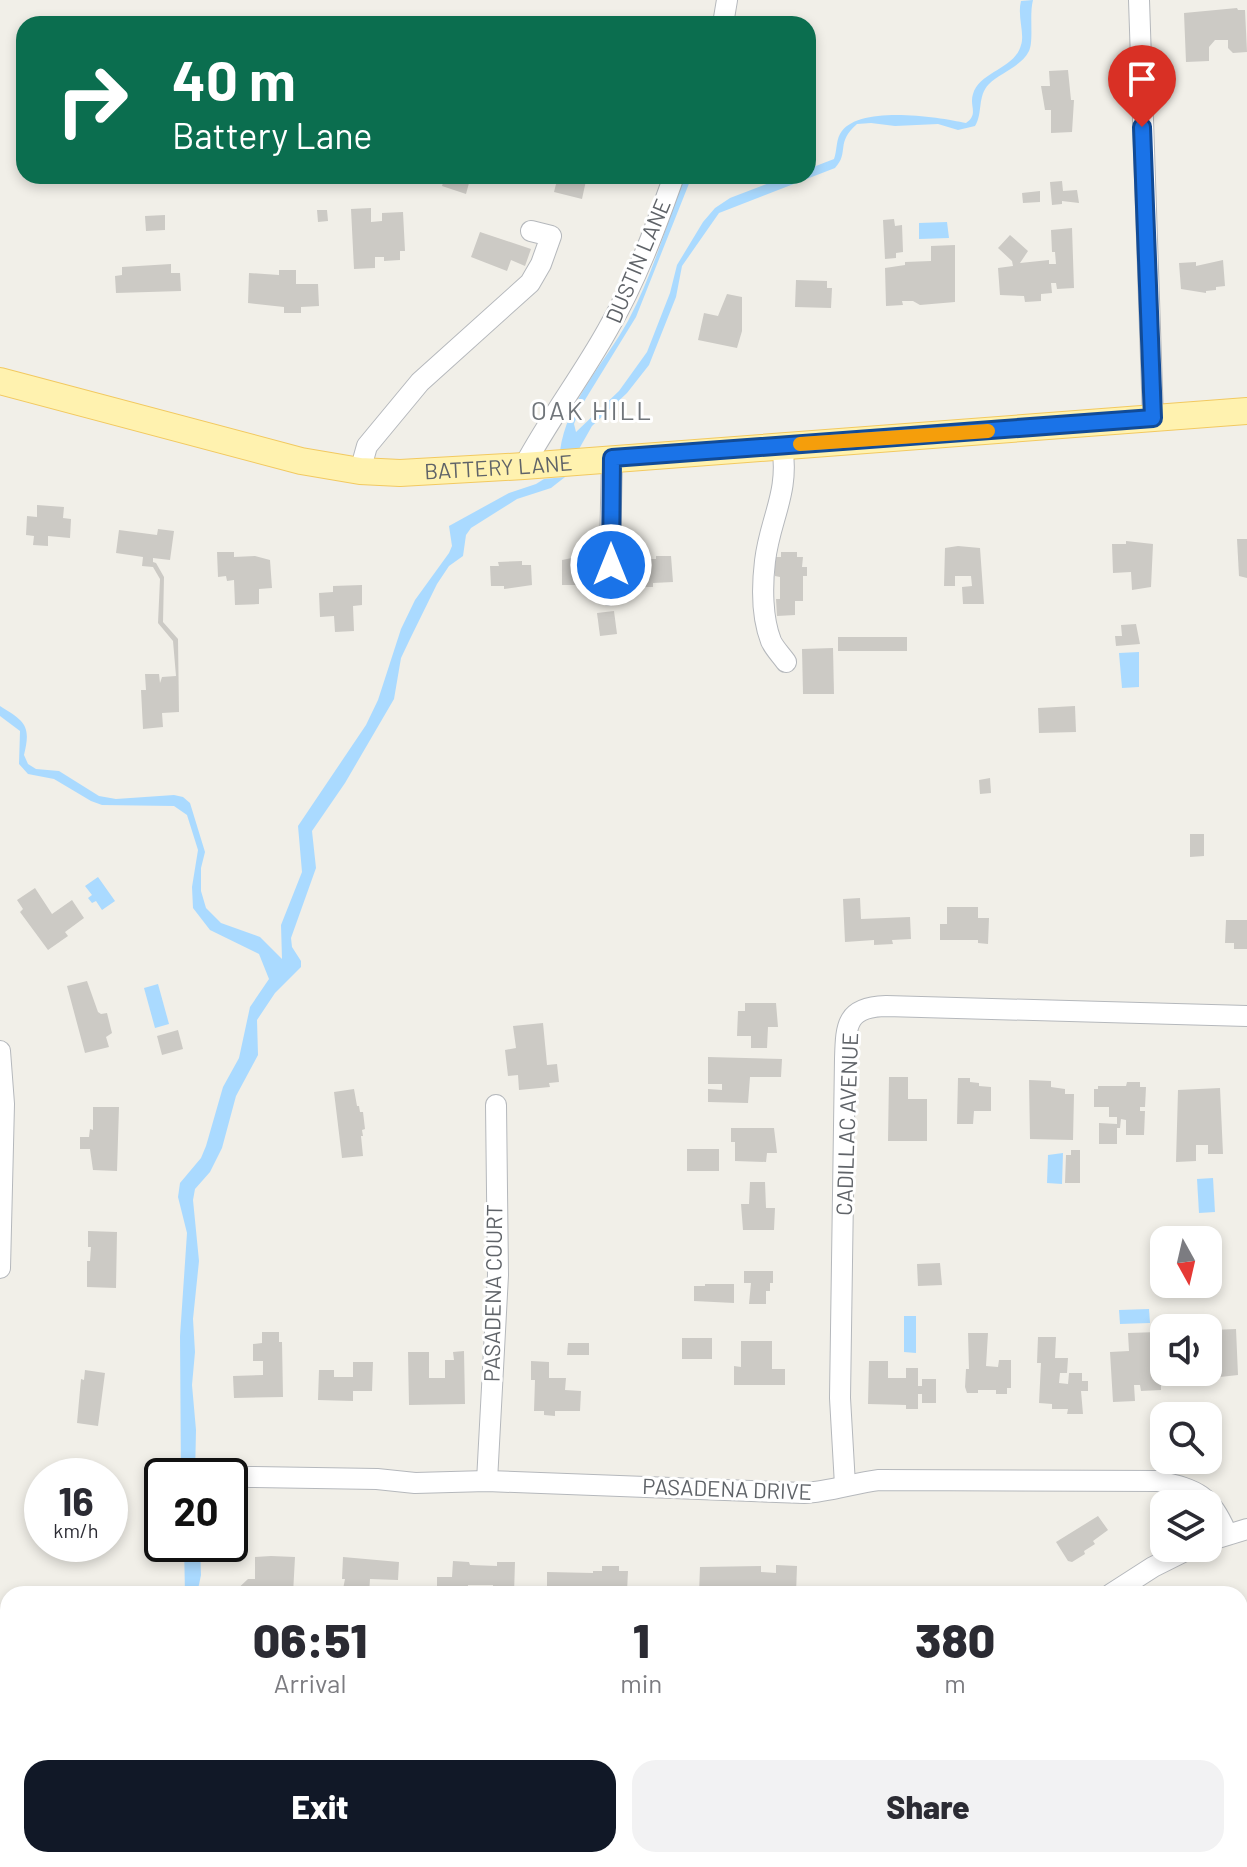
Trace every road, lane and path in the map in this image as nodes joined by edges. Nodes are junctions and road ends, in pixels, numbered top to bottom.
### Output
1 (1139, 0) edge
2 (671, 184) edge
3 (531, 231) dead end
4 (0, 381) edge
5 (1247, 411) edge
6 (1153, 418) junction
7 (782, 445) junction
8 (612, 458) junction
9 (524, 466) junction
10 (360, 471) junction
11 (609, 595) dead end
12 (786, 662) dead end
13 (1247, 1016) edge
14 (0, 1051) edge
15 (496, 1105) dead end
16 (0, 1268) edge
17 (249, 1477) dead end
18 (487, 1481) junction
19 (845, 1485) junction
20 (1227, 1535) edge
21 (1163, 1562) edge
22 (1123, 1586) edge

1 - 6 street
2 - 9 street, DUSTIN LANE
3 - 10 street
4 - 10 main road, BATTERY LANE
5 - 6 main road, BATTERY LANE
6 - 7 main road, BATTERY LANE
7 - 8 main road, BATTERY LANE
7 - 12 street
8 - 9 main road, BATTERY LANE
8 - 11 street
9 - 10 main road, BATTERY LANE
13 - 19 street, CADILLAC AVENUE
14 - 16 street
15 - 18 street, PASADENA COURT
17 - 18 street, PASADENA DRIVE
18 - 19 street, PASADENA DRIVE
19 - 20 street, PASADENA DRIVE
21 - 22 street

